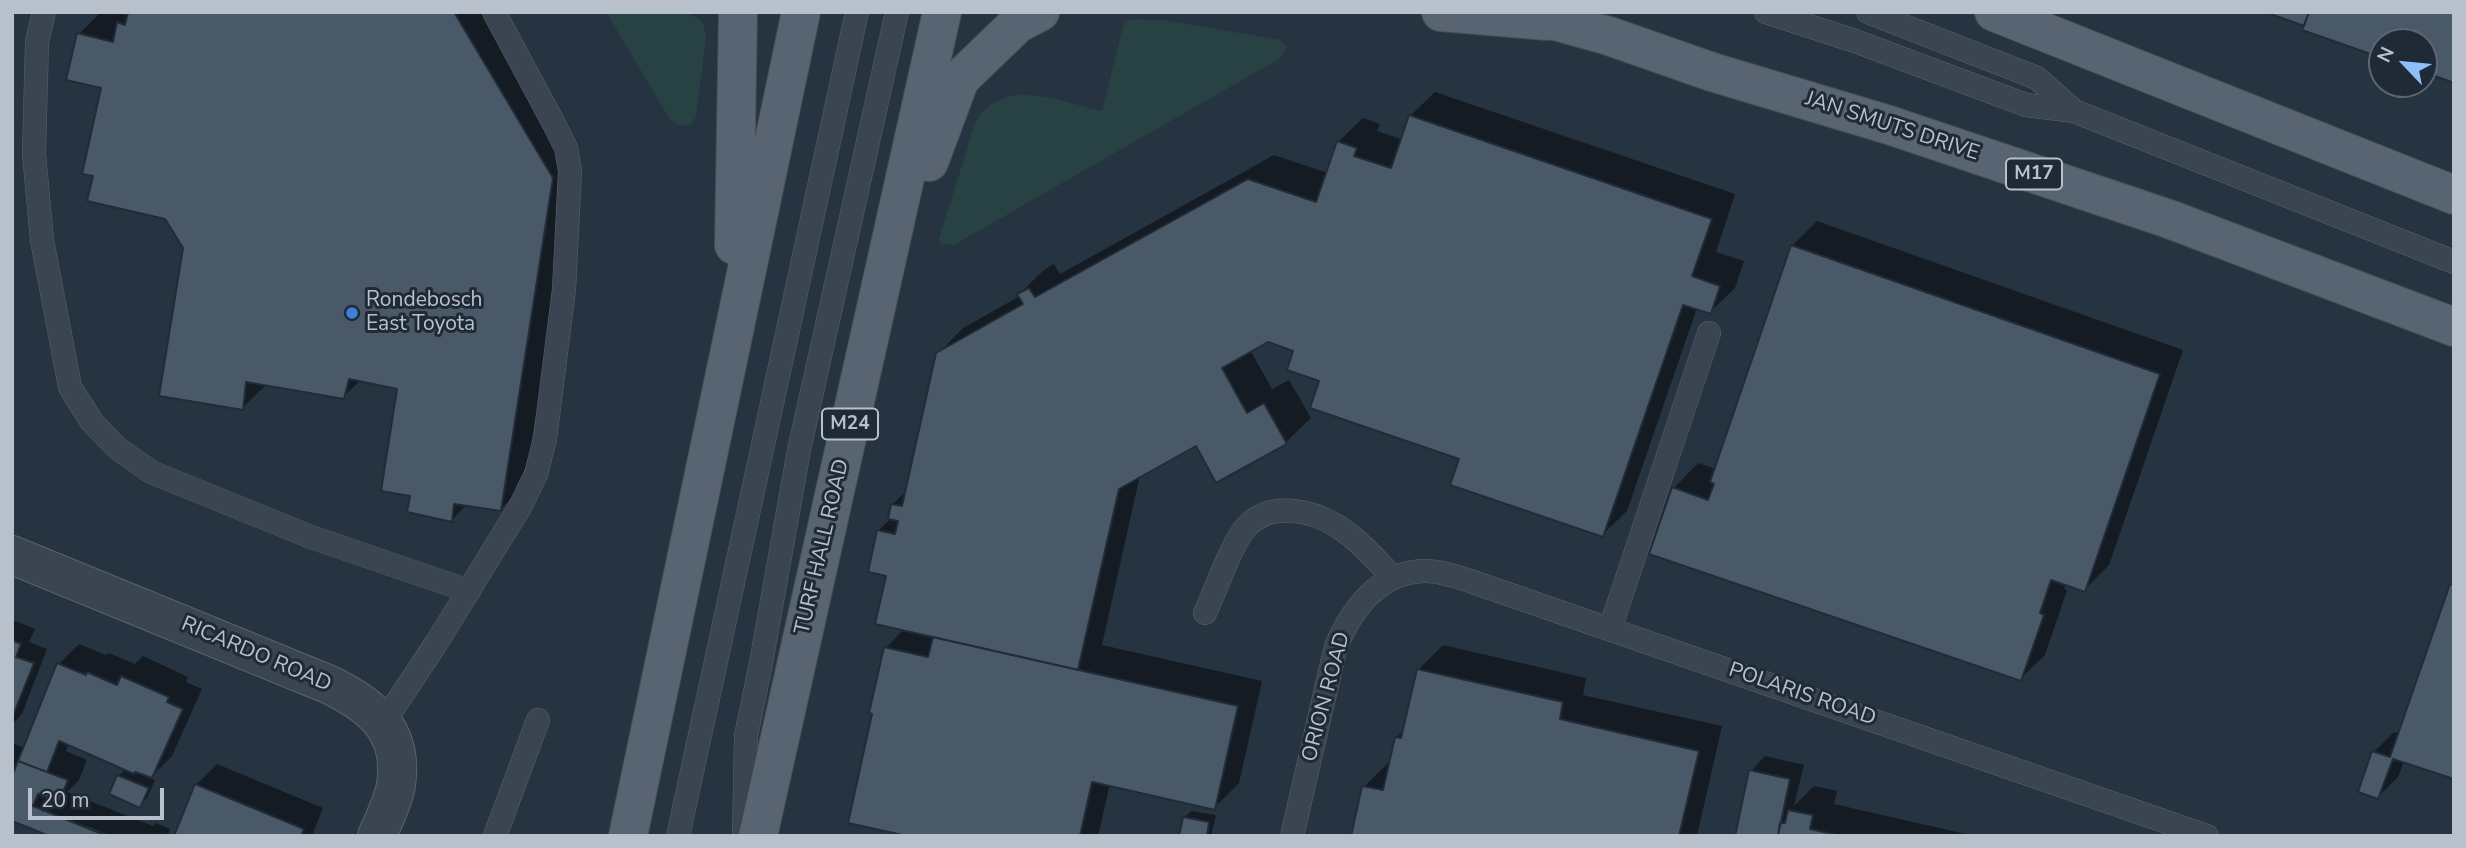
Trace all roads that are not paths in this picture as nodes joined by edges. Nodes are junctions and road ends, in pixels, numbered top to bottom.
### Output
1 (44, 12) edge
2 (494, 12) edge
3 (738, 12) edge
4 (801, 12) edge
5 (857, 12) edge
6 (897, 12) edge
7 (942, 12) edge
8 (1040, 12) edge
9 (1441, 12) edge
10 (1523, 12) edge
11 (1766, 12) edge
12 (1868, 12) edge
13 (1994, 12) edge
14 (1560, 22) junction
15 (2074, 111) junction
16 (2454, 195) edge
17 (2454, 262) edge
18 (877, 303) junction
19 (2454, 327) edge
20 (1709, 333) dead end
21 (732, 341) junction
22 (12, 555) edge
23 (1393, 577) junction
24 (469, 591) junction
25 (1205, 613) dead end
26 (1610, 629) junction
27 (538, 720) dead end
28 (384, 722) junction
29 (377, 836) edge
30 (495, 836) edge
31 (628, 836) edge
32 (678, 836) edge
33 (744, 836) edge
34 (758, 836) edge
35 (1292, 836) edge
36 (2207, 836) edge

1 - 24 lane
2 - 24 lane
3 - 21 main road
4 - 21 main road
5 - 32 lane
6 - 33 lane
7 - 18 main road, TURF HALL ROAD / M24
8 - 18 main road
9 - 14 main road
10 - 14 main road, JAN SMUTS DRIVE / M17
11 - 15 lane
12 - 15 lane
13 - 16 main road
14 - 19 main road, JAN SMUTS DRIVE / M17
15 - 17 lane
18 - 34 main road, TURF HALL ROAD / M24
20 - 26 lane
21 - 31 main road
22 - 28 street, RICARDO ROAD
23 - 25 lane
23 - 26 lane, POLARIS ROAD
23 - 35 lane, ORION ROAD
24 - 28 lane
26 - 36 lane, POLARIS ROAD
27 - 30 lane
28 - 29 street

